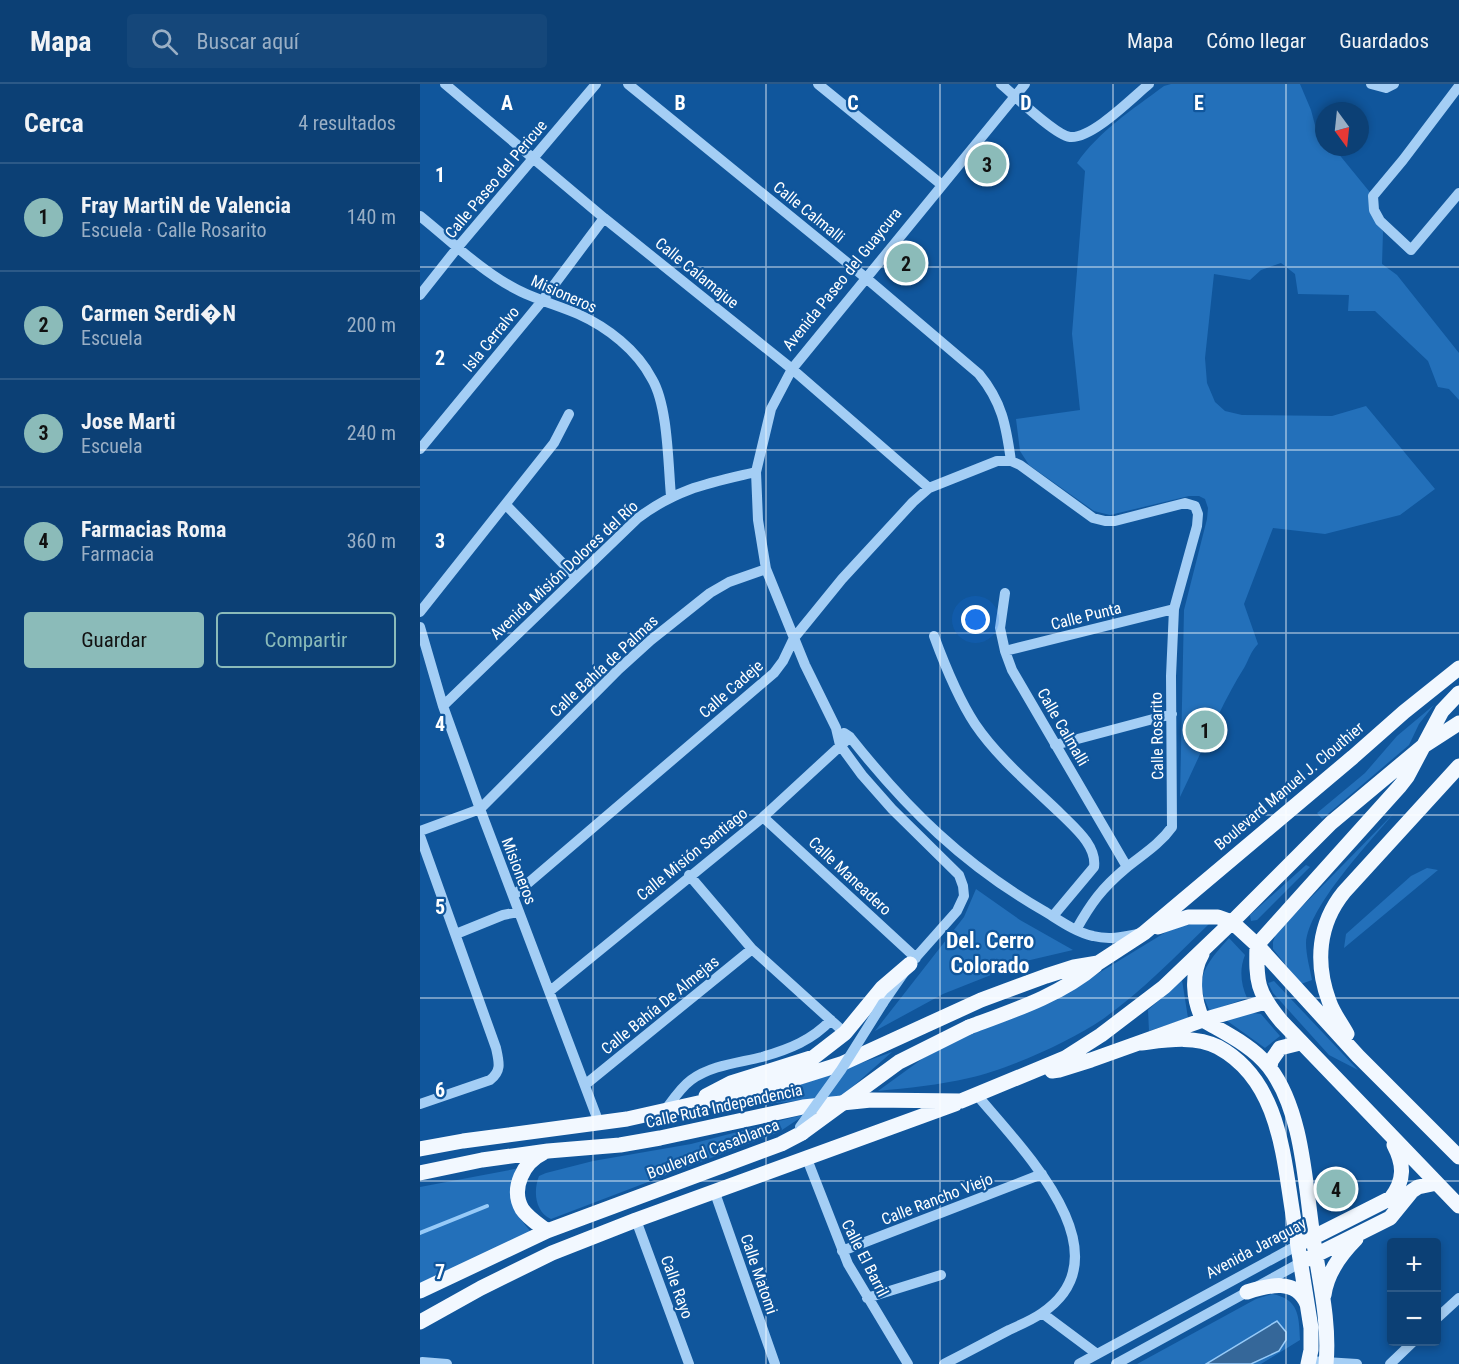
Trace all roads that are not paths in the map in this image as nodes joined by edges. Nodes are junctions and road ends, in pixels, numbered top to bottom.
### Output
1 (445, 84) edge
2 (596, 84) edge
3 (628, 84) edge
4 (818, 84) edge
5 (1001, 84) edge
6 (1025, 84) edge
7 (1149, 84) edge
8 (1371, 84) edge
9 (1390, 86) edge
10 (1459, 86) edge
11 (1015, 96) junction
12 (533, 158) junction
13 (942, 185) junction
14 (1459, 194) edge
15 (420, 216) edge
16 (604, 218) junction
17 (458, 247) junction
18 (866, 278) junction
19 (420, 295) edge
20 (542, 301) junction
21 (792, 369) junction
22 (569, 414) dead end
23 (420, 449) edge
24 (1011, 461) junction
25 (756, 472) junction
26 (929, 488) junction
27 (671, 496) junction
28 (506, 505) junction
29 (766, 569) junction
30 (576, 577) junction
31 (1005, 593) dead end
32 (1174, 609) junction
33 (420, 612) edge
34 (420, 627) edge
35 (934, 636) dead end
36 (794, 638) junction
37 (1005, 651) junction
38 (1459, 668) edge
39 (1459, 693) edge
40 (443, 706) junction
41 (1172, 714) junction
42 (1459, 723) edge
43 (836, 729) junction
44 (850, 737) junction
45 (840, 745) junction
46 (1055, 746) junction
47 (1422, 747) junction
48 (1459, 766) edge
49 (480, 809) junction
50 (763, 817) junction
51 (420, 831) edge
52 (420, 836) edge
53 (1127, 867) junction
54 (689, 875) junction
55 (513, 896) junction
56 (518, 912) junction
57 (1053, 916) junction
58 (1232, 922) junction
59 (1076, 930) junction
60 (1144, 933) junction
61 (456, 934) junction
62 (1257, 945) junction
63 (1205, 948) junction
64 (752, 949) junction
65 (913, 961) junction
66 (1098, 963) junction
67 (550, 991) junction
68 (1265, 1002) junction
69 (831, 1020) junction
70 (1203, 1020) junction
71 (845, 1033) junction
72 (1141, 1043) junction
73 (1300, 1043) junction
74 (1359, 1056) junction
75 (1270, 1068) junction
76 (1031, 1072) junction
77 (586, 1084) junction
78 (977, 1095) junction
79 (961, 1101) junction
80 (420, 1104) edge
81 (690, 1105) junction
82 (664, 1112) junction
83 (599, 1123) junction
84 (801, 1130) junction
85 (1391, 1136) junction
86 (420, 1149) edge
87 (548, 1151) junction
88 (420, 1157) edge
89 (1459, 1157) edge
90 (807, 1159) junction
91 (420, 1173) edge
92 (1042, 1174) junction
93 (1437, 1183) junction
94 (715, 1193) junction
95 (1400, 1196) junction
96 (1459, 1206) edge
97 (636, 1220) junction
98 (1374, 1226) junction
99 (546, 1231) junction
100 (1313, 1238) junction
101 (1298, 1245) junction
102 (842, 1251) junction
103 (1316, 1255) junction
104 (1300, 1263) junction
105 (941, 1275) dead end
106 (420, 1291) edge
107 (1247, 1292) junction
108 (867, 1298) junction
109 (1459, 1298) edge
110 (1315, 1305) junction
111 (1042, 1313) junction
112 (1441, 1315) edge
113 (420, 1322) edge
114 (1408, 1346) edge
115 (1097, 1354) junction
116 (422, 1361) edge
117 (1309, 1362) edge
118 (1326, 1362) edge
119 (447, 1364) edge
120 (689, 1364) edge
121 (775, 1364) edge
122 (908, 1364) edge
123 (944, 1364) edge
124 (1079, 1364) edge
125 (1116, 1364) edge
126 (1357, 1364) edge
127 (1390, 1364) edge

1 - 12 street, Calle Calamajue
2 - 12 street, Calle Paseo del Pericue
3 - 18 street, Calle Calmalli
4 - 13 street
5 - 11 street
6 - 11 street, Avenida Paseo del Guaycura
7 - 11 street
8 - 9 street
10 - 14 street
11 - 13 street, Avenida Paseo del Guaycura
12 - 16 street, Calle Calamajue
12 - 17 street, Calle Paseo del Pericue
13 - 18 street, Avenida Paseo del Guaycura
15 - 17 street, Misioneros
16 - 20 street, Isla Cerralvo
16 - 21 street, Calle Calamajue
17 - 19 street, Calle Paseo del Pericue
17 - 20 street, Misioneros
18 - 21 street, Avenida Paseo del Guaycura
18 - 24 street, Calle Calmalli
20 - 23 street, Isla Cerralvo
20 - 27 street, Misioneros
21 - 25 street, Avenida Paseo del Guaycura
21 - 26 street, Calle Calamajue
22 - 28 street
24 - 26 street, Calle Cadeje
24 - 32 street, Calle Rosarito
25 - 27 street, Avenida Misión Dolores del Río
25 - 29 street, Avenida Paseo del Guaycura
26 - 36 street, Calle Cadeje
27 - 30 street, Avenida Misión Dolores del Río
28 - 30 street
28 - 33 street
29 - 36 street, Avenida Paseo del Guaycura
29 - 49 street, Calle Bahía de Palmas
30 - 40 street, Avenida Misión Dolores del Río
31 - 37 street, Calle Calmalli
32 - 37 street, Calle Punta
32 - 41 street, Calle Rosarito
34 - 40 street, Misioneros
35 - 57 street
36 - 43 street, Avenida Paseo del Guaycura
36 - 55 street, Calle Cadeje
37 - 46 street, Calle Calmalli
38 - 60 main road, Boulevard Manuel J. Clouthier
39 - 47 main road
40 - 49 street, Misioneros
41 - 46 street
41 - 53 street, Calle Rosarito
42 - 47 main road
43 - 44 street
43 - 45 street, Avenida Paseo del Guaycura
44 - 45 street, Calle Misión Santiago
44 - 57 street
45 - 50 street, Calle Misión Santiago
45 - 65 street, Avenida Paseo del Guaycura
46 - 53 street, Calle Calmalli
47 - 58 main road
47 - 62 main road
48 - 74 main road
49 - 51 street
49 - 55 street, Misioneros
50 - 54 street, Calle Misión Santiago
50 - 65 street, Calle Maneadero
52 - 61 street
53 - 59 street, Calle Rosarito
54 - 64 street
54 - 67 street, Calle Misión Santiago
55 - 56 street, Misioneros
56 - 61 street
56 - 67 street, Misioneros
57 - 59 street
58 - 60 main road, Boulevard Manuel J. Clouthier
58 - 62 main road
58 - 63 main road
59 - 60 street
60 - 66 main road, Boulevard Manuel J. Clouthier
61 - 80 street
62 - 68 main road
62 - 74 main road
63 - 70 main road
63 - 76 main road
64 - 69 street
64 - 77 street, Calle Bahía De Almejas
65 - 71 main road
65 - 84 street, Avenida Paseo del Guaycura, bridge
66 - 81 main road, Boulevard Manuel J. Clouthier
66 - 84 main road, Boulevard Casablanca, bridge
67 - 77 street, Misioneros
68 - 70 main road
68 - 73 main road
69 - 71 street
69 - 82 street
70 - 72 main road
70 - 75 main road
71 - 81 main road
72 - 76 main road
72 - 101 main road
73 - 75 main road
73 - 85 main road
74 - 89 main road
75 - 100 main road
76 - 78 main road, Calle Ruta Independencia
77 - 83 street, Misioneros
78 - 79 main road, Calle Ruta Independencia
78 - 92 street
79 - 87 main road, Calle Ruta Independencia
79 - 90 main road
81 - 82 main road, Calle Ruta Independencia
82 - 83 main road, Calle Ruta Independencia
83 - 86 main road, Calle Ruta Independencia
83 - 88 main road
84 - 99 main road, Boulevard Casablanca
85 - 93 main road
85 - 95 main road
87 - 91 main road, Calle Ruta Independencia
87 - 99 main road
90 - 94 main road
90 - 102 street, Calle El Barril
92 - 102 street, Calle Rancho Viejo
92 - 111 street
93 - 95 main road, Avenida Jaraguay
93 - 96 main road
94 - 97 main road
94 - 121 street, Calle Matomi
95 - 98 main road, Avenida Jaraguay
95 - 100 main road, Avenida Jaraguay
97 - 113 main road
97 - 120 street, Calle Rayo
98 - 103 main road, Avenida Jaraguay
98 - 110 main road
99 - 106 main road, Boulevard Casablanca
100 - 101 main road, Avenida Jaraguay
100 - 103 main road
101 - 104 main road
101 - 115 street, Avenida Jaraguay
102 - 108 street, Calle El Barril
103 - 104 main road, Avenida Jaraguay
103 - 110 main road
104 - 107 street, Avenida Jaraguay
104 - 110 main road
105 - 108 street
107 - 110 main road
107 - 125 street, Avenida Jaraguay
108 - 122 street, Calle El Barril
109 - 112 street
110 - 117 main road
110 - 118 main road
111 - 115 street
111 - 123 street
114 - 127 street
115 - 124 street, Avenida Jaraguay
116 - 119 street
117 - 118 street
118 - 126 street

